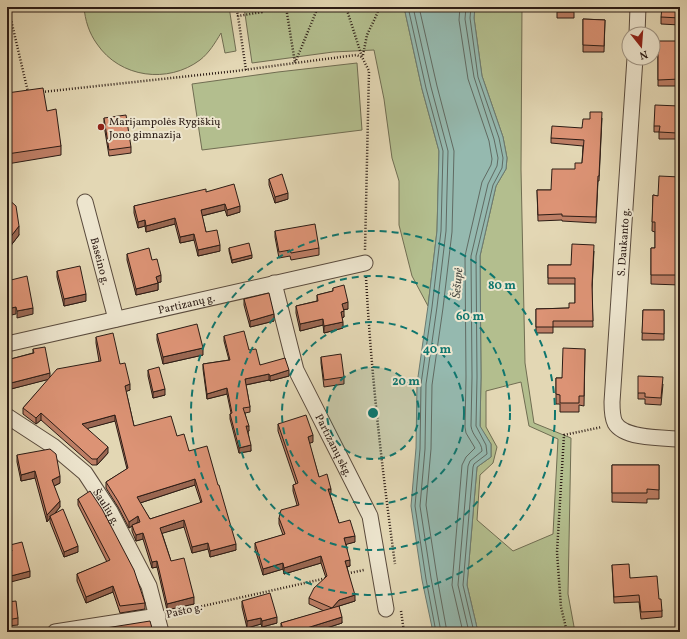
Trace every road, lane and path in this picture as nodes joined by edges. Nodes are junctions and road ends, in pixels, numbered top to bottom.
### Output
1 (8, 7) edge
2 (236, 7) edge
3 (267, 7) edge
4 (286, 7) edge
5 (318, 7) edge
6 (346, 7) edge
7 (379, 7) edge
8 (638, 7) edge
9 (238, 16) junction
10 (637, 26) edge
11 (362, 57) junction
12 (295, 62) junction
13 (634, 66) edge
14 (246, 70) junction
15 (36, 92) edge
16 (28, 93) edge
17 (85, 202) dead end
18 (365, 262) junction
19 (274, 283) junction
20 (116, 319) junction
21 (7, 344) edge
22 (7, 416) edge
23 (616, 425) junction
24 (680, 439) edge
25 (396, 570) dead end
26 (357, 571) dead end
27 (342, 575) edge
28 (335, 577) edge
29 (394, 609) joint
30 (158, 616) junction
31 (55, 632) edge
32 (161, 632) edge
33 (404, 632) edge
34 (566, 632) edge

1 - 16 path
2 - 9 path
3 - 9 path
4 - 12 path
5 - 12 path
6 - 11 path
7 - 11 path
8 - 10 street
9 - 14 path
11 - 12 path
11 - 18 path
12 - 14 path
13 - 23 street, S. Daukanto g.
14 - 15 path
17 - 20 street, Baseino g.
18 - 19 street, Partizanų g.
18 - 25 path
19 - 20 street, Partizanų g.
19 - 29 street, Partizanų skg.
20 - 21 street, Partizanų g.
22 - 30 street, Šaulių g.
23 - 24 street
23 - 34 path
26 - 27 path
28 - 30 path, Pašto g.
29 - 33 path
30 - 31 street, Pašto g.
30 - 32 street, Šaulių g.

